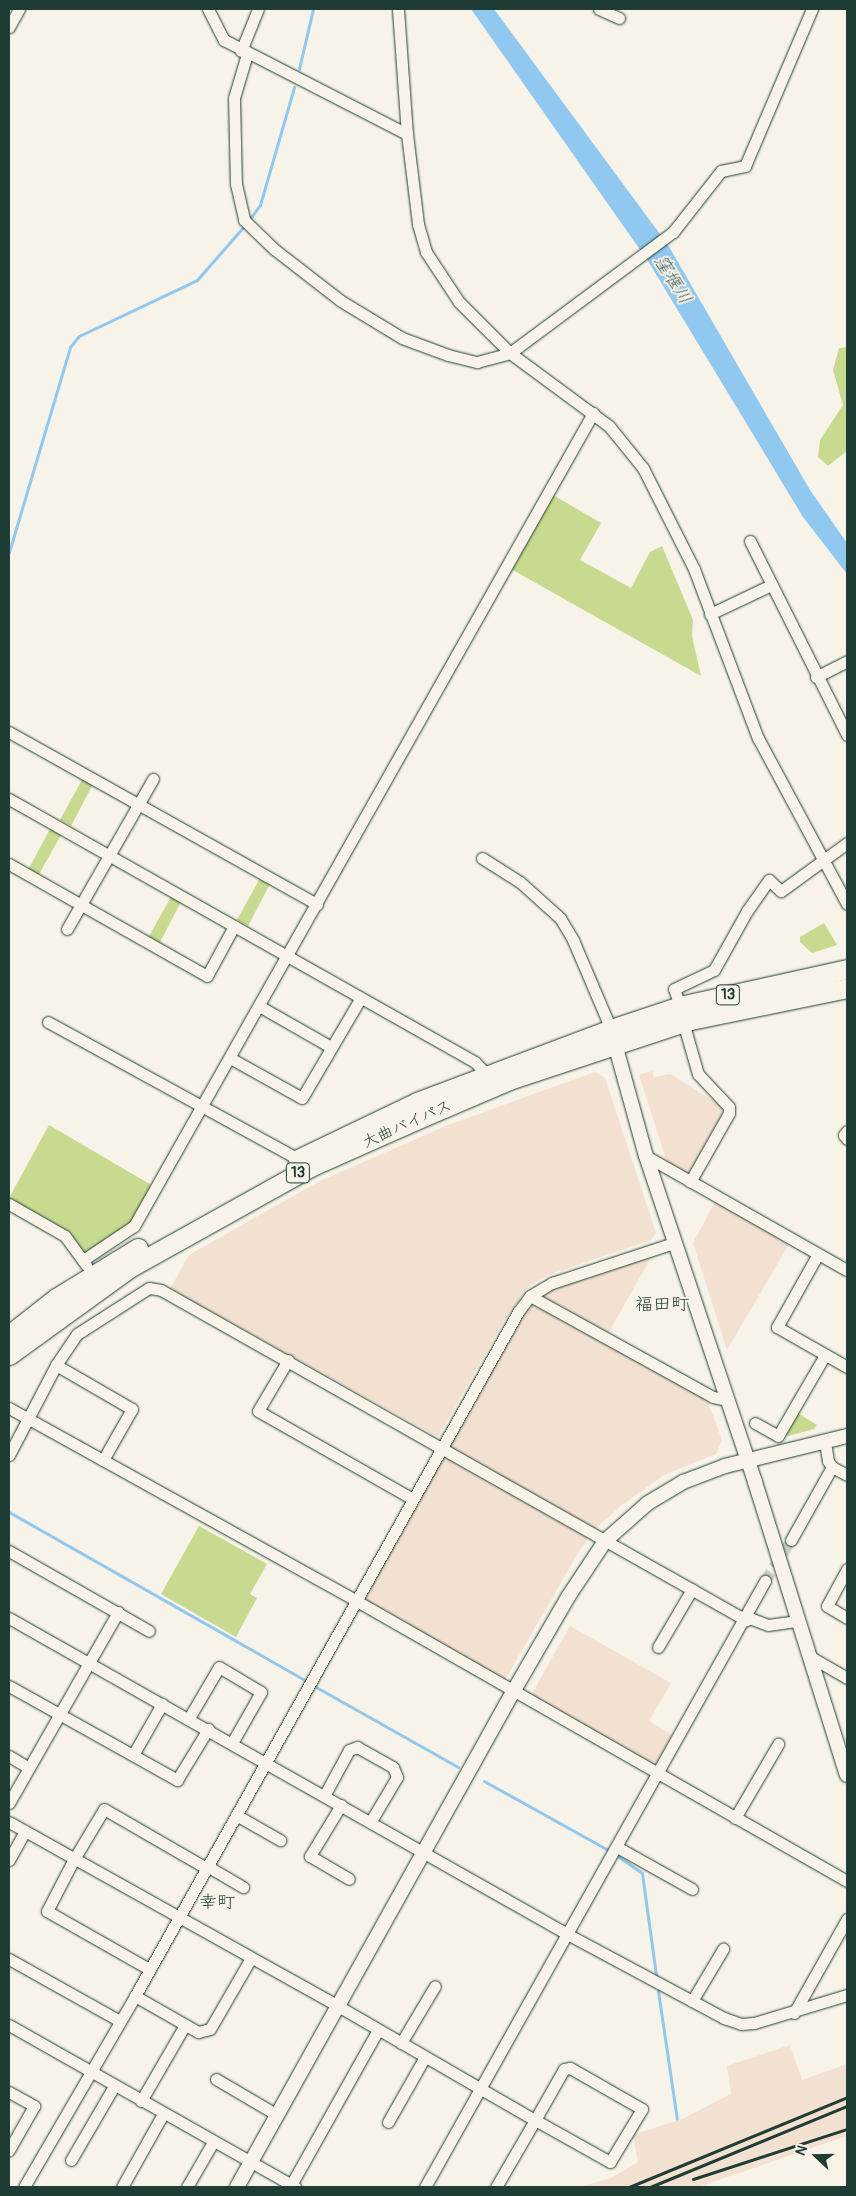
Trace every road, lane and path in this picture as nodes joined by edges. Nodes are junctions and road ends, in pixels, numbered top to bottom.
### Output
1 (19, 9) edge
2 (208, 9) edge
3 (258, 9) edge
4 (398, 9) edge
5 (599, 9) edge
6 (812, 9) edge
7 (619, 18) dead end
8 (9, 27) edge
9 (244, 53) junction
10 (407, 134) junction
11 (510, 353) junction
12 (593, 413) junction
13 (750, 541) dead end
14 (771, 585) junction
15 (710, 614) junction
16 (847, 661) edge
17 (816, 677) junction
18 (9, 732) edge
19 (847, 736) edge
20 (153, 779) dead end
21 (9, 799) edge
22 (138, 804) junction
23 (847, 843) edge
24 (109, 855) junction
25 (482, 858) dead end
26 (822, 860) junction
27 (9, 864) edge
28 (317, 904) junction
29 (847, 904) edge
30 (81, 905) junction
31 (234, 926) junction
32 (67, 929) dead end
33 (288, 956) junction
34 (847, 969) edge
35 (847, 988) edge
36 (360, 999) junction
37 (258, 1006) junction
38 (682, 1014) junction
39 (48, 1022) dead end
40 (613, 1036) junction
41 (331, 1047) junction
42 (230, 1058) junction
43 (486, 1074) junction
44 (203, 1108) junction
45 (847, 1131) edge
46 (847, 1139) edge
47 (646, 1156) junction
48 (298, 1160) junction
49 (690, 1182) junction
50 (9, 1204) edge
51 (674, 1243) junction
52 (818, 1254) junction
53 (847, 1270) edge
54 (93, 1274) junction
55 (530, 1296) junction
56 (115, 1308) junction
57 (9, 1335) edge
58 (9, 1355) edge
59 (825, 1355) junction
60 (288, 1360) junction
61 (56, 1366) junction
62 (847, 1367) edge
63 (727, 1400) junction
64 (9, 1408) edge
65 (28, 1420) junction
66 (755, 1423) dead end
67 (847, 1436) edge
68 (824, 1442) junction
69 (441, 1447) junction
70 (9, 1455) edge
71 (104, 1460) junction
72 (748, 1461) junction
73 (832, 1466) junction
74 (847, 1475) edge
75 (411, 1498) junction
76 (791, 1540) tunnel mouth
77 (605, 1541) junction
78 (9, 1551) edge
79 (847, 1569) edge
80 (765, 1581) tunnel mouth
81 (692, 1589) junction
82 (356, 1600) junction
83 (118, 1612) junction
84 (9, 1618) edge
85 (747, 1618) junction
86 (847, 1618) edge
87 (796, 1621) junction
88 (149, 1630) dead end
89 (658, 1648) dead end
90 (808, 1656) junction
91 (88, 1663) junction
92 (847, 1678) edge
93 (9, 1686) edge
94 (513, 1692) junction
95 (162, 1704) junction
96 (59, 1714) junction
97 (189, 1718) junction
98 (208, 1729) junction
99 (232, 1743) junction
100 (778, 1744) dead end
101 (133, 1755) junction
102 (9, 1756) edge
103 (266, 1763) junction
104 (29, 1768) junction
105 (658, 1775) junction
106 (847, 1775) edge
107 (324, 1796) junction
108 (9, 1803) edge
109 (341, 1805) junction
110 (236, 1815) junction
111 (735, 1818) junction
112 (371, 1821) junction
113 (9, 1822) edge
114 (25, 1832) junction
115 (280, 1840) dead end
116 (617, 1847) junction
117 (424, 1853) junction
118 (74, 1859) junction
119 (9, 1860) edge
120 (207, 1867) junction
121 (349, 1879) dead end
122 (847, 1881) edge
123 (243, 1887) dead end
124 (692, 1889) dead end
125 (179, 1918) junction
126 (847, 1918) edge
127 (569, 1935) junction
128 (723, 1949) dead end
129 (251, 1958) junction
130 (9, 1959) edge
131 (148, 1969) junction
132 (435, 1986) dead end
133 (847, 1995) edge
134 (135, 1996) junction
135 (692, 2001) junction
136 (338, 2006) junction
137 (794, 2013) junction
138 (120, 2021) junction
139 (185, 2025) junction
140 (10, 2029) edge
141 (378, 2030) junction
142 (401, 2043) junction
143 (426, 2057) junction
144 (91, 2071) junction
145 (216, 2079) dead end
146 (114, 2086) junction
147 (481, 2089) junction
148 (9, 2092) edge
149 (141, 2102) junction
150 (163, 2114) junction
151 (277, 2115) junction
152 (535, 2120) junction
153 (388, 2122) dead end
154 (213, 2142) junction
155 (9, 2150) edge
156 (72, 2160) dead end
157 (250, 2162) junction
158 (293, 2186) edge
159 (24, 2187) edge
160 (122, 2187) edge
161 (187, 2187) edge
162 (237, 2187) edge
163 (425, 2187) edge
164 (496, 2187) edge

1 - 8 street
2 - 9 street
3 - 9 street
4 - 10 street
5 - 7 street
6 - 11 street
9 - 10 street
9 - 11 street
10 - 11 street
11 - 12 street
12 - 15 street
12 - 28 street
13 - 14 street
14 - 15 street
14 - 17 street
15 - 26 street
16 - 17 street
17 - 19 street
18 - 22 street
20 - 22 street
21 - 24 street
22 - 24 street
22 - 28 street
23 - 26 street
24 - 30 street
24 - 31 street
25 - 40 street
26 - 29 street
26 - 38 street
27 - 30 street
28 - 33 street
30 - 31 street
30 - 32 street
31 - 33 street
33 - 36 street
33 - 37 street
34 - 38 highway, 大曲バイパス / 13
35 - 38 highway, 大曲バイパス / 13
36 - 41 street
36 - 43 street
37 - 41 street
37 - 42 street
38 - 40 highway, 大曲バイパス / 13
38 - 49 street
39 - 44 street
40 - 43 highway, 大曲バイパス / 13
40 - 47 street
40 - 54 highway, 大曲バイパス / 13
41 - 42 street
42 - 44 street
43 - 48 highway, 大曲バイパス / 13
44 - 48 street
44 - 54 street
45 - 46 street
47 - 49 street
47 - 51 street
48 - 54 highway, 大曲バイパス / 13
49 - 52 street
50 - 54 street
51 - 55 street
51 - 63 street
52 - 53 street
52 - 59 street
54 - 56 street
54 - 57 highway, 大曲バイパス / 13
54 - 58 highway, 大曲バイパス / 13
55 - 63 street
55 - 69 street
56 - 60 street
56 - 61 street
59 - 62 street
59 - 66 street
60 - 69 street
60 - 75 street
61 - 65 street
61 - 71 street
63 - 72 street
64 - 65 street
65 - 70 street
65 - 71 street
67 - 68 street
68 - 72 street
68 - 73 street
69 - 75 street
69 - 77 street
71 - 82 street
72 - 77 street
72 - 87 street
73 - 74 street
73 - 76 street
75 - 82 street
77 - 81 street
77 - 94 street
78 - 83 street
79 - 86 street
80 - 85 street
81 - 85 street
81 - 89 street
82 - 94 street
82 - 103 street
83 - 88 street
83 - 91 street
84 - 91 street
85 - 87 street
85 - 105 street
87 - 90 street
90 - 92 street
90 - 106 street
91 - 95 street
91 - 96 street
93 - 96 street
94 - 105 street
94 - 117 street
95 - 97 street
95 - 101 street
96 - 101 street
96 - 104 street
97 - 98 street
97 - 99 street
98 - 99 street
98 - 101 street
99 - 103 street
100 - 111 street
102 - 104 street
103 - 107 street
103 - 110 street
104 - 108 street
105 - 111 street
105 - 116 street
107 - 109 street
107 - 112 street
109 - 112 street
109 - 121 street
110 - 115 street
110 - 120 street
111 - 122 street
112 - 117 street
113 - 114 street
114 - 118 street
114 - 119 street
116 - 124 street
116 - 127 street
117 - 127 street
117 - 136 street
118 - 120 street
118 - 125 street
118 - 131 street
120 - 123 street
120 - 125 street
125 - 129 street
125 - 131 street
126 - 137 street
127 - 135 street
127 - 147 street
128 - 135 street
129 - 136 street
129 - 139 street
130 - 138 street
131 - 134 street
132 - 142 street
133 - 137 street
134 - 138 street
134 - 139 street
135 - 137 street
136 - 141 street
136 - 151 street
138 - 144 street
139 - 149 street
140 - 144 street
141 - 142 street
141 - 158 street
142 - 143 street
143 - 147 street
143 - 153 street
144 - 146 street
144 - 159 street
145 - 151 street
146 - 149 street
146 - 156 street
147 - 152 street
147 - 163 street
148 - 155 street
149 - 150 street
150 - 154 street
150 - 160 street
151 - 157 street
152 - 152 street
152 - 164 street
154 - 157 street
154 - 161 street
157 - 158 street
157 - 162 street

